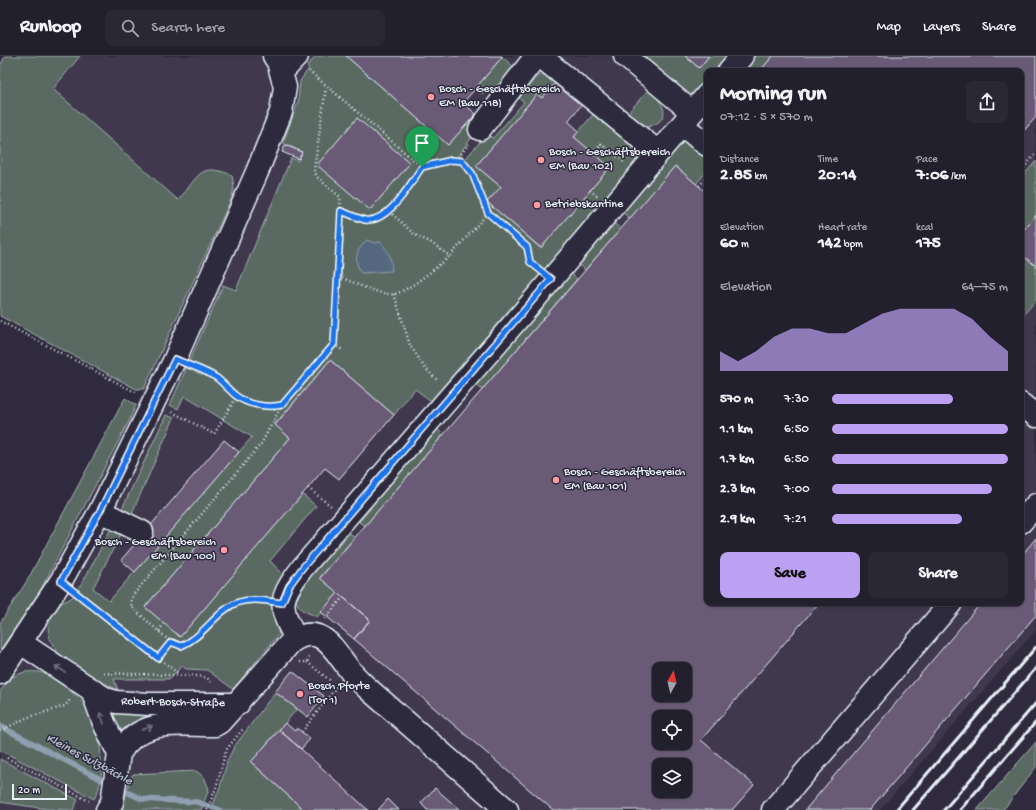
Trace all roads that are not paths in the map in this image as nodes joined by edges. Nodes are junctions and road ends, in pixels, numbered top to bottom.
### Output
1 (536, 56) edge
2 (540, 56) edge
3 (625, 56) edge
4 (742, 56) edge
5 (287, 61) edge
6 (732, 68) edge
7 (704, 98) edge
8 (687, 118) junction
9 (480, 129) dead end
10 (704, 141) edge
11 (658, 152) junction
12 (1024, 406) edge
13 (1036, 416) edge
14 (1036, 504) edge
15 (100, 511) junction
16 (1024, 518) edge
17 (142, 532) dead end
18 (948, 606) edge
19 (296, 638) junction
20 (21, 643) junction
21 (0, 673) edge
22 (92, 690) junction
23 (238, 704) junction
24 (118, 760) junction
25 (110, 806) edge
26 (508, 810) edge
27 (773, 810) edge

1 - 9 street
2 - 11 street
3 - 8 street
4 - 6 street
5 - 15 street
7 - 8 street
8 - 10 street
8 - 11 street
11 - 19 street
12 - 13 street
14 - 16 street
15 - 17 street
15 - 20 street
18 - 27 street
19 - 23 street
19 - 26 street
20 - 21 street
22 -> 20 street, Robert-Bosch-Straße
22 - 23 street, Robert-Bosch-Straße
24 -> 22 street
24 -> 23 street, Robert-Bosch-Straße
24 - 25 street, Robert-Bosch-Straße

